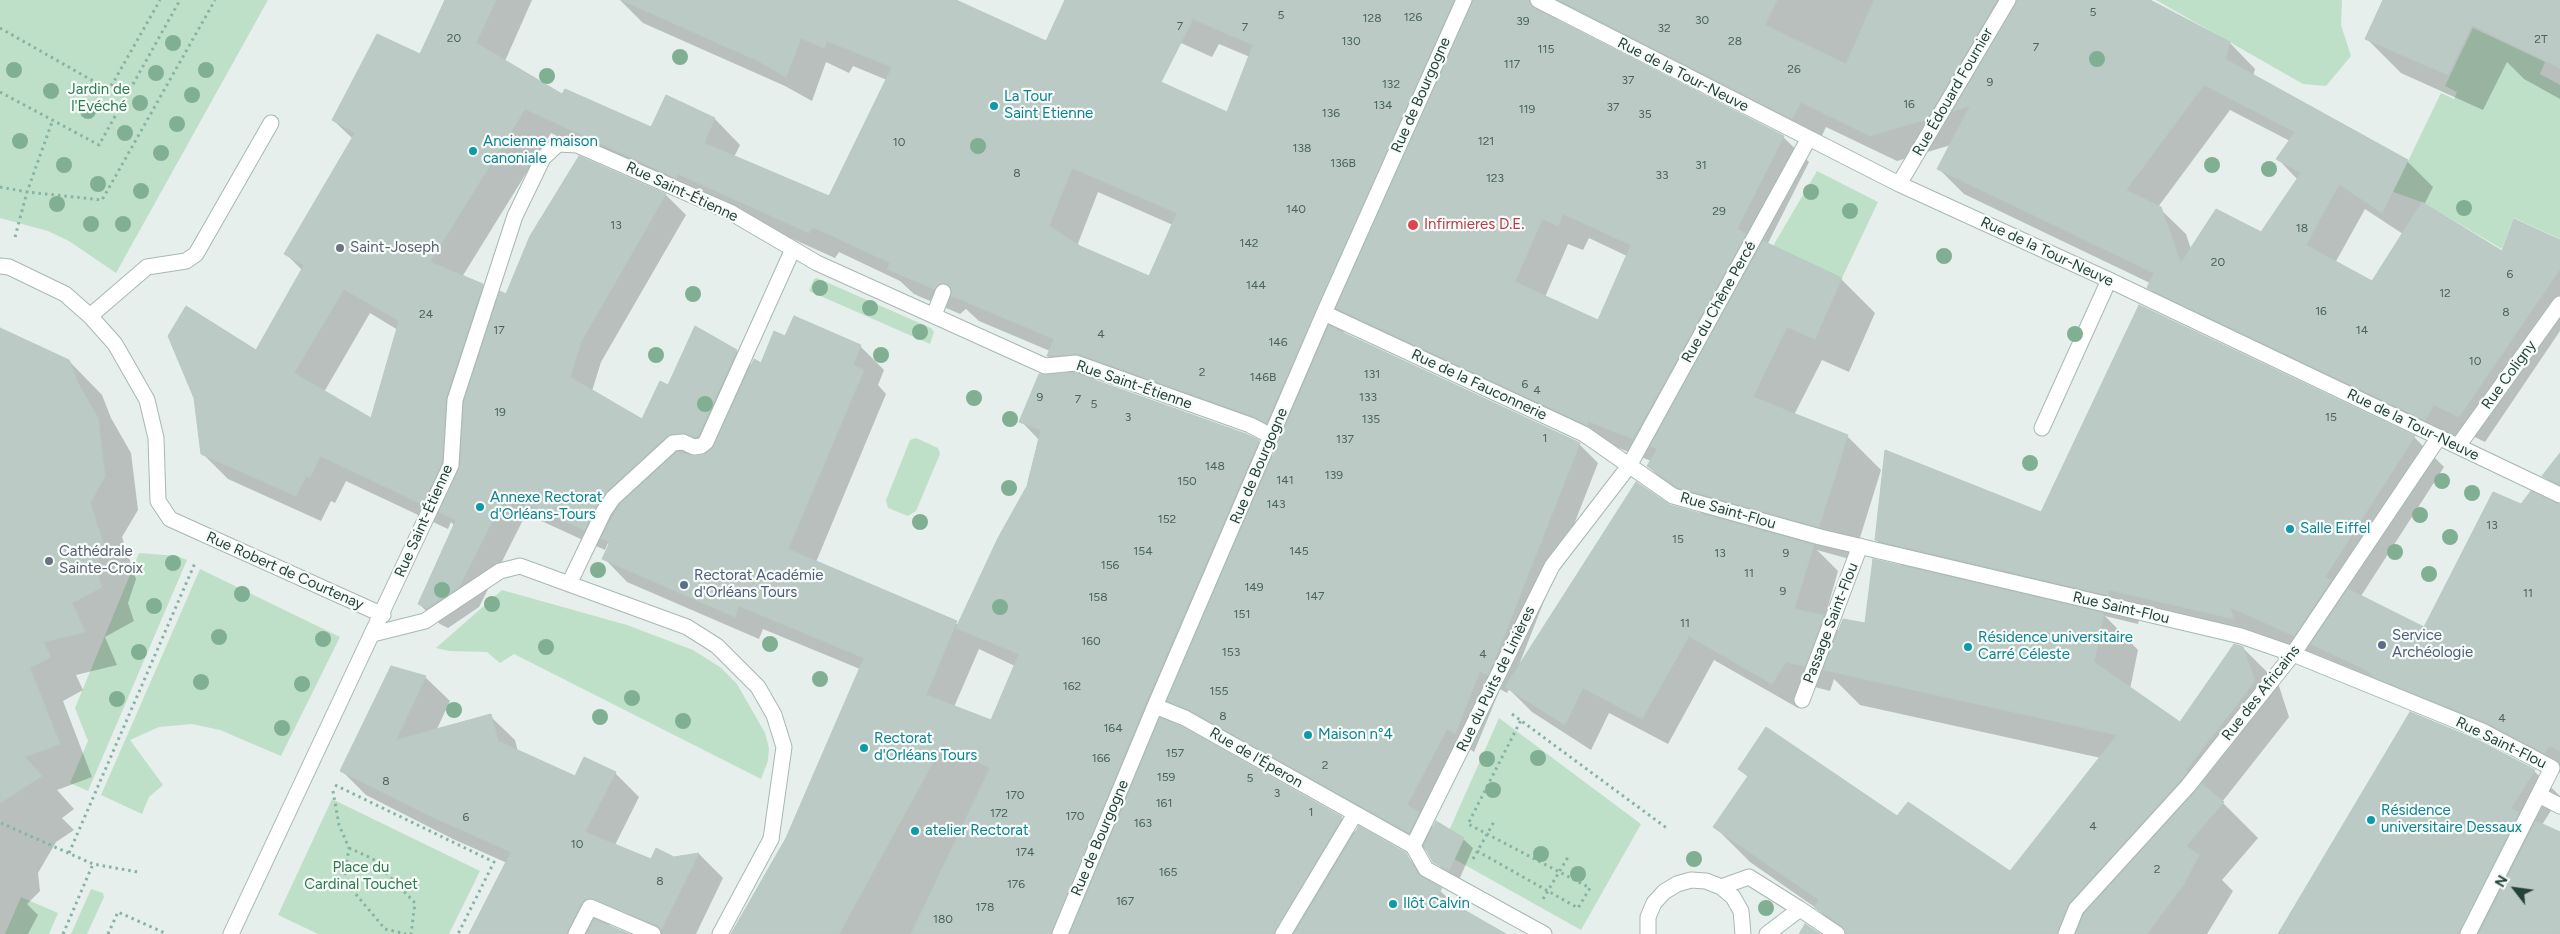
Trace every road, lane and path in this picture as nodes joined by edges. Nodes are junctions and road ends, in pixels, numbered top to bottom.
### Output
1 (160, 0) edge
2 (180, 0) edge
3 (215, 0) edge
4 (1464, 0) edge
5 (1538, 0) edge
6 (2008, 0) edge
7 (0, 28) edge
8 (0, 92) edge
9 (52, 122) junction
10 (271, 123) dead end
11 (1808, 138) junction
12 (1899, 184) junction
13 (0, 187) edge
14 (27, 192) junction
15 (793, 249) junction
16 (4, 267) edge
17 (2110, 280) junction
18 (943, 292) dead end
19 (2560, 304) edge
20 (1324, 313) junction
21 (934, 315) junction
22 (90, 316) junction
23 (2042, 428) dead end
24 (1271, 436) junction
25 (2439, 437) junction
26 (2458, 446) junction
27 (1629, 466) junction
28 (2560, 495) edge
29 (206, 536) junction
30 (1860, 546) junction
31 (569, 584) junction
32 (383, 615) junction
33 (373, 634) junction
34 (2293, 654) junction
35 (1488, 695) junction
36 (1802, 700) dead end
37 (1155, 706) junction
38 (1521, 720) junction
39 (2538, 795) junction
40 (2560, 806) edge
41 (1355, 814) junction
42 (1494, 820) dead end
43 (1, 823) edge
44 (1668, 829) dead end
45 (1487, 834) junction
46 (1413, 846) junction
47 (348, 848) junction
48 (1477, 851) junction
49 (69, 853) junction
50 (1568, 857) dead end
51 (94, 864) junction
52 (138, 872) dead end
53 (1559, 872) junction
54 (1458, 886) junction
55 (1721, 887) junction
56 (1548, 891) junction
57 (1800, 909) junction
58 (1529, 926) junction
59 (236, 932) edge
60 (63, 934) edge
61 (108, 934) edge
62 (167, 934) edge
63 (406, 934) edge
64 (411, 934) edge
65 (458, 934) edge
66 (576, 934) edge
67 (653, 934) edge
68 (720, 934) edge
69 (1060, 934) edge
70 (1283, 934) edge
71 (1544, 934) edge
72 (1648, 934) edge
73 (1743, 934) edge
74 (1766, 934) edge
75 (1837, 934) edge
76 (2066, 934) edge
77 (2468, 934) edge

1 - 7 path
2 - 9 path
3 - 14 path
4 - 20 street, Rue de Bourgogne
5 - 11 street, Rue de la Tour-Neuve
6 - 12 street, Rue Édouard Fournier
8 - 9 path
9 - 14 path
10 - 22 street
11 - 12 street, Rue de la Tour-Neuve
11 - 27 street, Rue du Chêne Percé
12 - 17 street, Rue de la Tour-Neuve
13 - 14 path
14 - 16 path
15 - 21 street, Rue Saint-Étienne
15 - 31 street
15 - 32 street, Rue Saint-Étienne
16 - 22 street, Rue Robert de Courtenay
17 - 23 street
17 - 25 street, Rue de la Tour-Neuve
18 - 21 street
19 - 26 street, Rue Coligny
20 - 24 street, Rue de Bourgogne
20 - 27 street, Rue de la Fauconnerie
21 - 24 street, Rue Saint-Étienne
22 - 29 street, Rue Robert de Courtenay
24 - 37 street, Rue de Bourgogne
25 - 26 street, Rue de la Tour-Neuve
25 - 34 street, Rue des Africains
26 - 28 street, Rue de la Tour-Neuve
27 - 30 street, Rue Saint-Flou
27 - 35 street, Rue du Puits de Linières
29 - 32 street, Rue Robert de Courtenay
29 - 49 path
30 - 34 street, Rue Saint-Flou
30 - 36 street, Passage Saint-Flou
31 - 33 street
31 - 68 street
32 - 33 street, Rue Robert de Courtenay
33 - 59 street, Rue Robert de Courtenay
34 - 39 street, Rue Saint-Flou
34 - 76 street, Rue des Africains
35 - 38 path
35 - 46 street, Rue du Puits de Linières
37 - 41 street, Rue de l'Éperon
37 - 69 street, Rue de Bourgogne
38 - 44 path
38 - 45 path
39 - 40 street, Rue Saint-Flou
39 - 77 street
41 - 46 street
41 - 70 street
42 - 45 path
43 - 49 path
45 - 48 path
45 - 53 path
46 - 54 street
47 - 63 path
47 - 64 path
47 - 65 path
48 - 54 path
48 - 56 path
49 - 51 path
50 - 53 path
51 - 52 path
51 - 60 path
53 - 56 path
53 - 56 path
54 - 58 street
55 - 57 street
55 - 72 street
55 - 73 street
56 - 58 path
57 - 74 street
57 - 75 street
58 - 71 street
61 - 62 path
66 - 67 street

